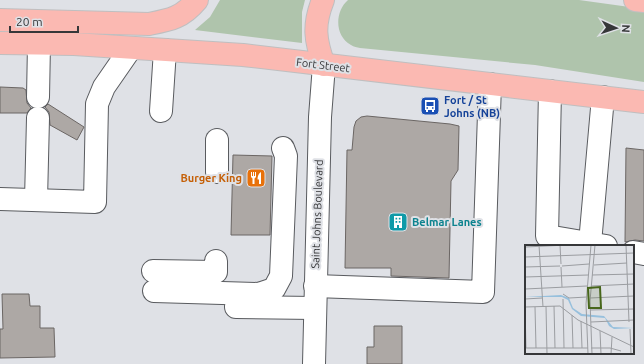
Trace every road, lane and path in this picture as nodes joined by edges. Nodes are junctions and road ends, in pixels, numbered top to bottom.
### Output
1 (197, 0) edge
2 (323, 0) edge
3 (635, 0) edge
4 (644, 1) edge
5 (0, 20) edge
6 (0, 43) edge
7 (39, 44) junction
8 (131, 48) junction
9 (165, 50) junction
10 (324, 64) junction
11 (490, 84) junction
12 (550, 91) junction
13 (603, 97) junction
14 (644, 102) edge
15 (162, 111) dead end
16 (217, 140) dead end
17 (283, 148) dead end
18 (217, 172) dead end
19 (0, 199) edge
20 (36, 200) junction
21 (598, 244) edge
22 (634, 252) edge
23 (644, 254) edge
24 (216, 261) dead end
25 (153, 283) junction
26 (315, 286) junction
27 (315, 308) junction
28 (314, 364) edge

1 - 5 main road
2 - 10 main road
3 - 4 main road
6 - 7 main road, Fort Street
7 - 8 main road, Fort Street
7 - 20 street
8 - 9 main road, Fort Street
8 - 20 street
9 - 10 main road, Fort Street
9 - 15 street
10 - 11 main road, Fort Street
10 - 26 street, Saint Johns Boulevard
11 - 12 main road, Fort Street
11 - 26 street
12 - 13 main road, Fort Street
12 - 21 street
13 - 14 main road, Fort Street
13 - 21 street
16 - 18 street
17 - 25 street
19 - 20 street
22 - 23 street
24 - 25 street
25 - 27 street
26 - 27 street, Saint Johns Boulevard
27 - 28 street, Saint Johns Boulevard

